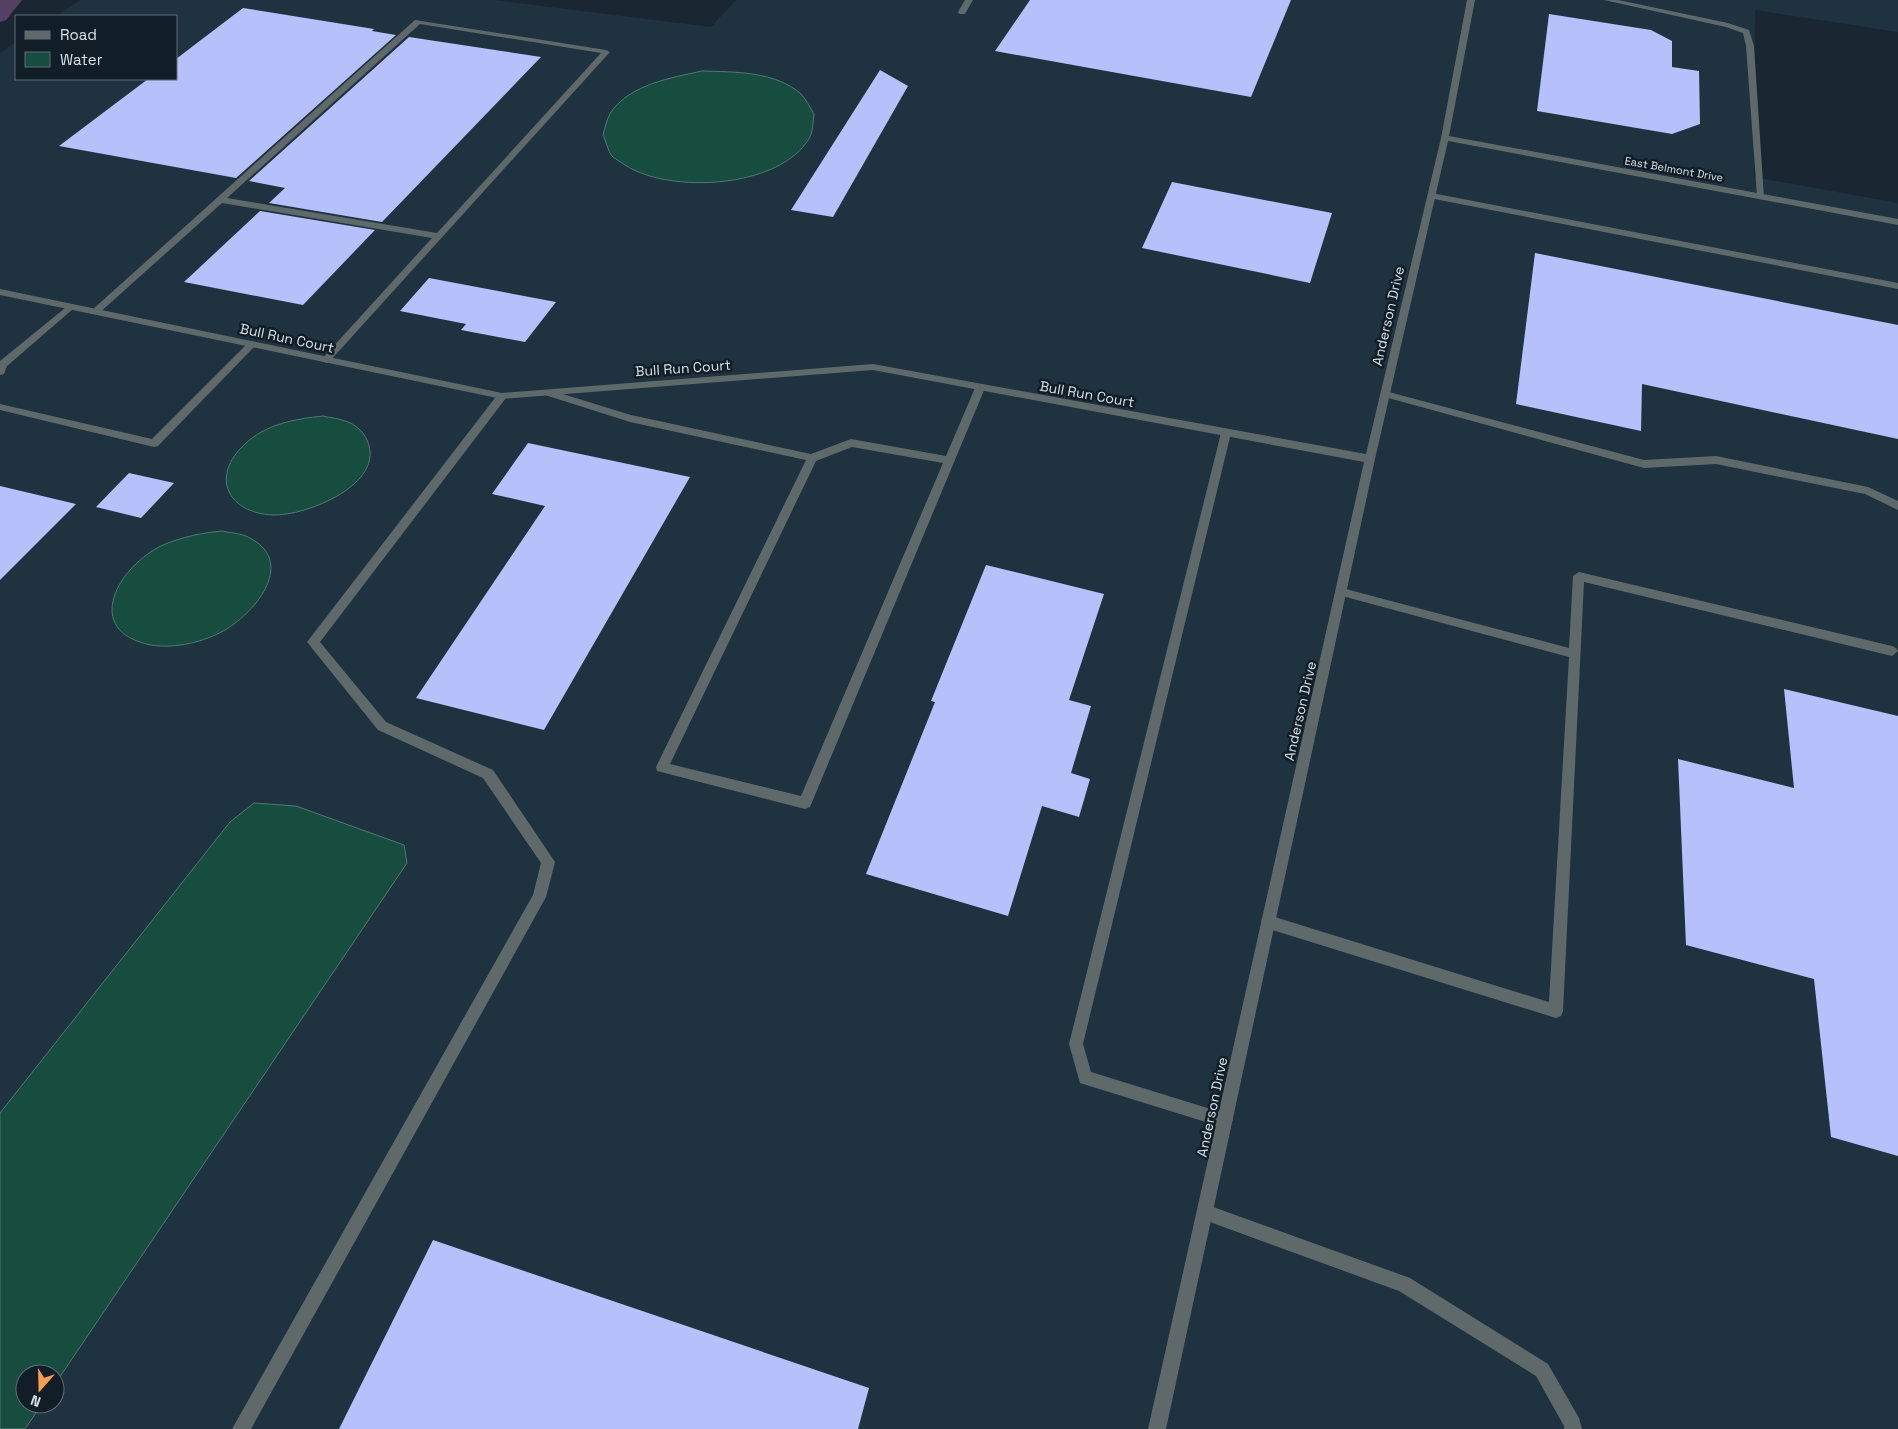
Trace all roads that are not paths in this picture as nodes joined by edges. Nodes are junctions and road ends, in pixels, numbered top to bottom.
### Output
1 (969, 0) edge
2 (1471, 0) edge
3 (1608, 0) edge
4 (962, 12) dead end
5 (1446, 138) junction
6 (1432, 196) junction
7 (1761, 196) junction
8 (220, 200) junction
9 (1898, 222) edge
10 (439, 236) junction
11 (1898, 286) edge
12 (0, 292) edge
13 (70, 307) junction
14 (95, 312) junction
15 (252, 344) junction
16 (326, 360) junction
17 (0, 372) edge
18 (980, 388) junction
19 (549, 393) junction
20 (1385, 394) junction
21 (502, 396) junction
22 (0, 407) edge
23 (1226, 433) junction
24 (812, 458) junction
25 (950, 460) junction
26 (1370, 460) junction
27 (1898, 506) edge
28 (1342, 592) junction
29 (1892, 650) dead end
30 (1575, 654) junction
31 (1268, 922) junction
32 (1225, 1120) junction
33 (1205, 1212) junction
34 (241, 1429) edge
35 (1157, 1429) edge
36 (1573, 1429) edge

1 - 4 street
2 - 5 street, Anderson Drive
3 - 7 street
5 - 6 street, Anderson Drive
5 - 7 street, East Belmont Drive
6 - 11 street
6 - 20 street, Anderson Drive
7 - 9 street, East Belmont Drive
8 - 10 street
8 - 10 street
8 - 14 street
10 - 16 street
12 - 13 street, Bull Run Court
13 - 14 street, Bull Run Court
13 - 17 street
14 - 15 street, Bull Run Court
15 - 16 street, Bull Run Court
15 - 22 street
16 - 21 street, Bull Run Court
18 - 19 street, Bull Run Court
18 - 23 street, Bull Run Court
18 - 25 street
19 - 21 street, Bull Run Court
19 - 24 street
20 - 26 street, Anderson Drive
20 - 27 street
21 - 34 street
23 - 26 street, Bull Run Court
23 - 32 street
24 - 25 street
24 - 25 street
26 - 28 street, Anderson Drive
28 - 30 street
28 - 31 street, Anderson Drive
29 - 30 street
30 - 31 street
31 - 32 street, Anderson Drive
32 - 33 street, Anderson Drive
33 - 35 street, Anderson Drive
33 - 36 street

